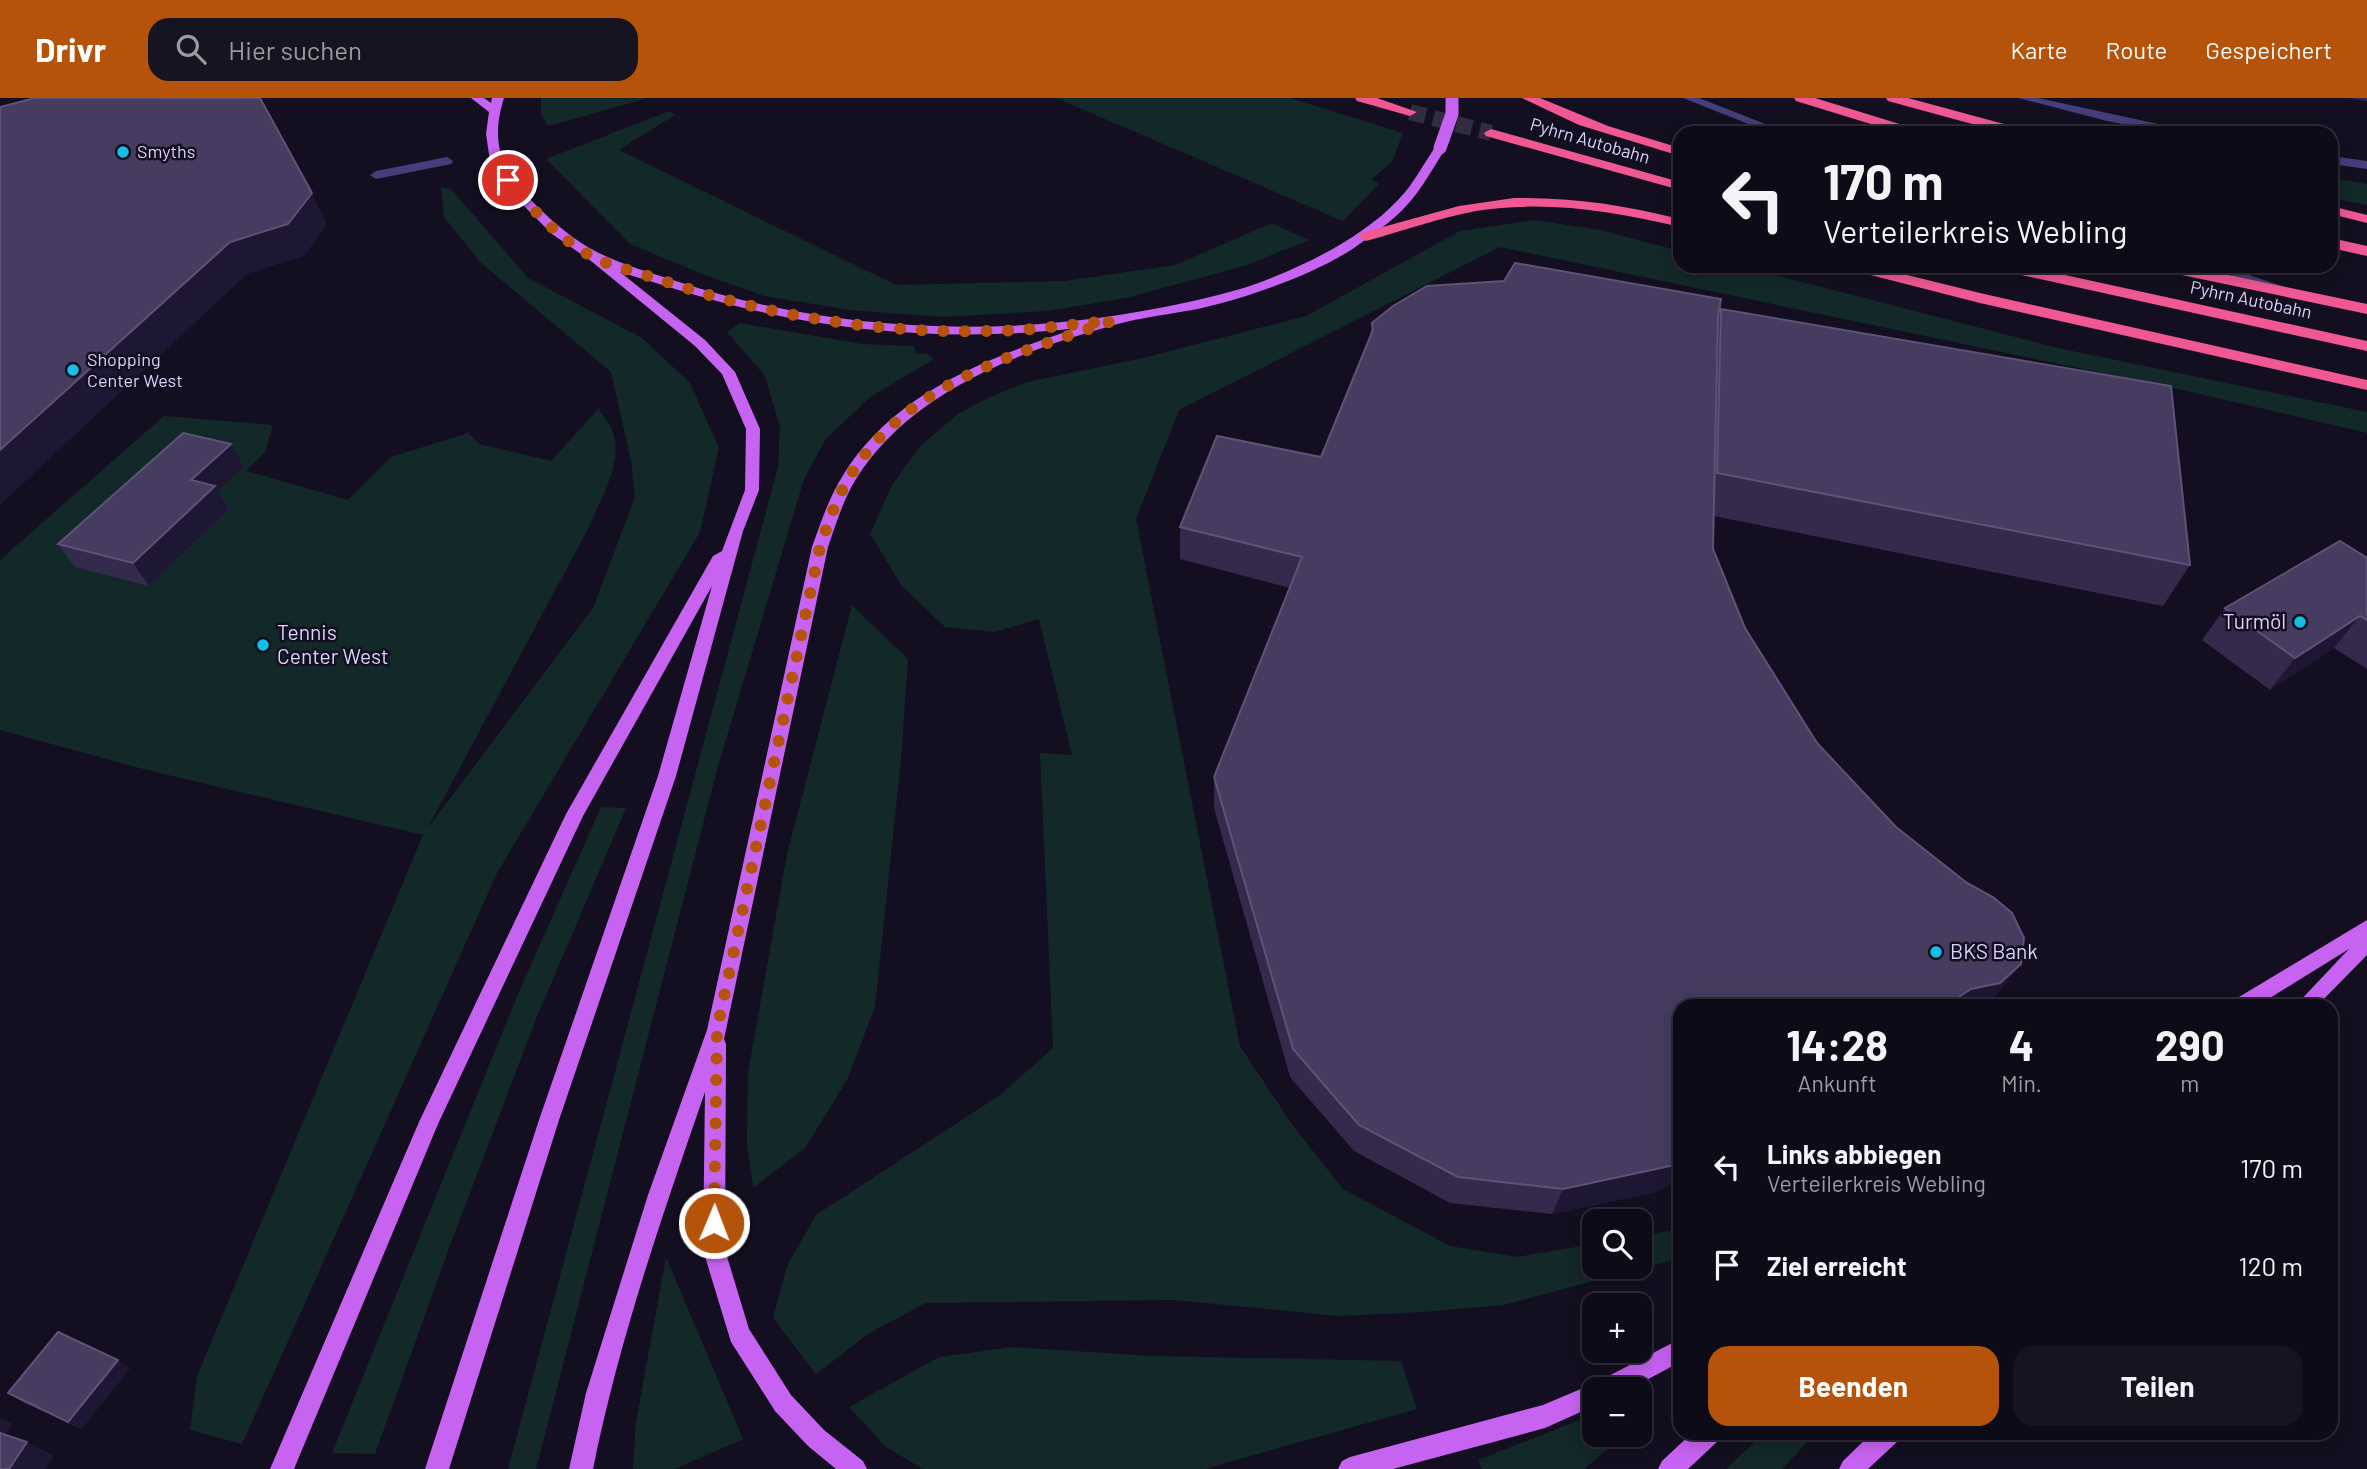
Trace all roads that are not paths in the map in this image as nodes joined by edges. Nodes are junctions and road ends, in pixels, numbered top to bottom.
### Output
1 (477, 98) edge
2 (1362, 98) edge
3 (1528, 98) edge
4 (1689, 98) edge
5 (1801, 98) edge
6 (1893, 98) edge
7 (2024, 98) edge
8 (1452, 99) edge
9 (496, 104) edge
10 (1410, 112) tunnel mouth
11 (1763, 126) edge
12 (1891, 126) edge
13 (1995, 126) edge
14 (2149, 126) edge
15 (1491, 133) tunnel mouth
16 (1673, 150) edge
17 (2338, 161) edge
18 (447, 162) dead end
19 (2367, 165) edge
20 (376, 175) dead end
21 (1673, 184) edge
22 (2338, 212) edge
23 (2367, 219) edge
24 (1673, 222) edge
25 (1366, 236) junction
26 (2338, 245) edge
27 (2367, 251) edge
28 (594, 257) junction
29 (1880, 273) edge
30 (2035, 273) edge
31 (2195, 273) edge
32 (2231, 273) edge
33 (2325, 301) junction
34 (2367, 309) edge
35 (1112, 321) junction
36 (2367, 346) edge
37 (2367, 385) edge
38 (735, 531) junction
39 (2367, 928) edge
40 (2367, 943) edge
41 (2252, 999) edge
42 (2312, 999) edge
43 (717, 1030) junction
44 (1673, 1353) edge
45 (1627, 1377) edge
46 (1582, 1399) edge
47 (1702, 1440) edge
48 (1882, 1440) edge
49 (287, 1459) edge
50 (438, 1465) edge
51 (581, 1469) edge
52 (855, 1469) edge
53 (1350, 1469) edge
54 (1670, 1469) edge
55 (1851, 1469) edge

1 - 9 main road
2 - 10 highway
3 - 16 highway
4 - 11 lane
5 - 12 highway
6 - 13 highway
7 - 14 lane
8 - 25 main road, bridge
9 - 28 main road
15 - 21 highway, Pyhrn Autobahn
17 - 19 lane
18 - 20 lane
22 - 23 highway
24 - 25 highway
25 - 35 main road
26 - 27 highway
28 - 35 main road
28 - 38 main road
29 - 37 highway
30 - 36 highway, Pyhrn Autobahn
31 - 33 highway
32 - 33 lane
33 - 34 highway
35 - 43 main road
38 - 49 main road
38 - 50 main road
39 - 41 main road
40 - 42 main road
43 - 51 main road
43 - 52 main road
44 - 45 main road
46 - 53 main road
47 - 54 main road
48 - 55 main road

